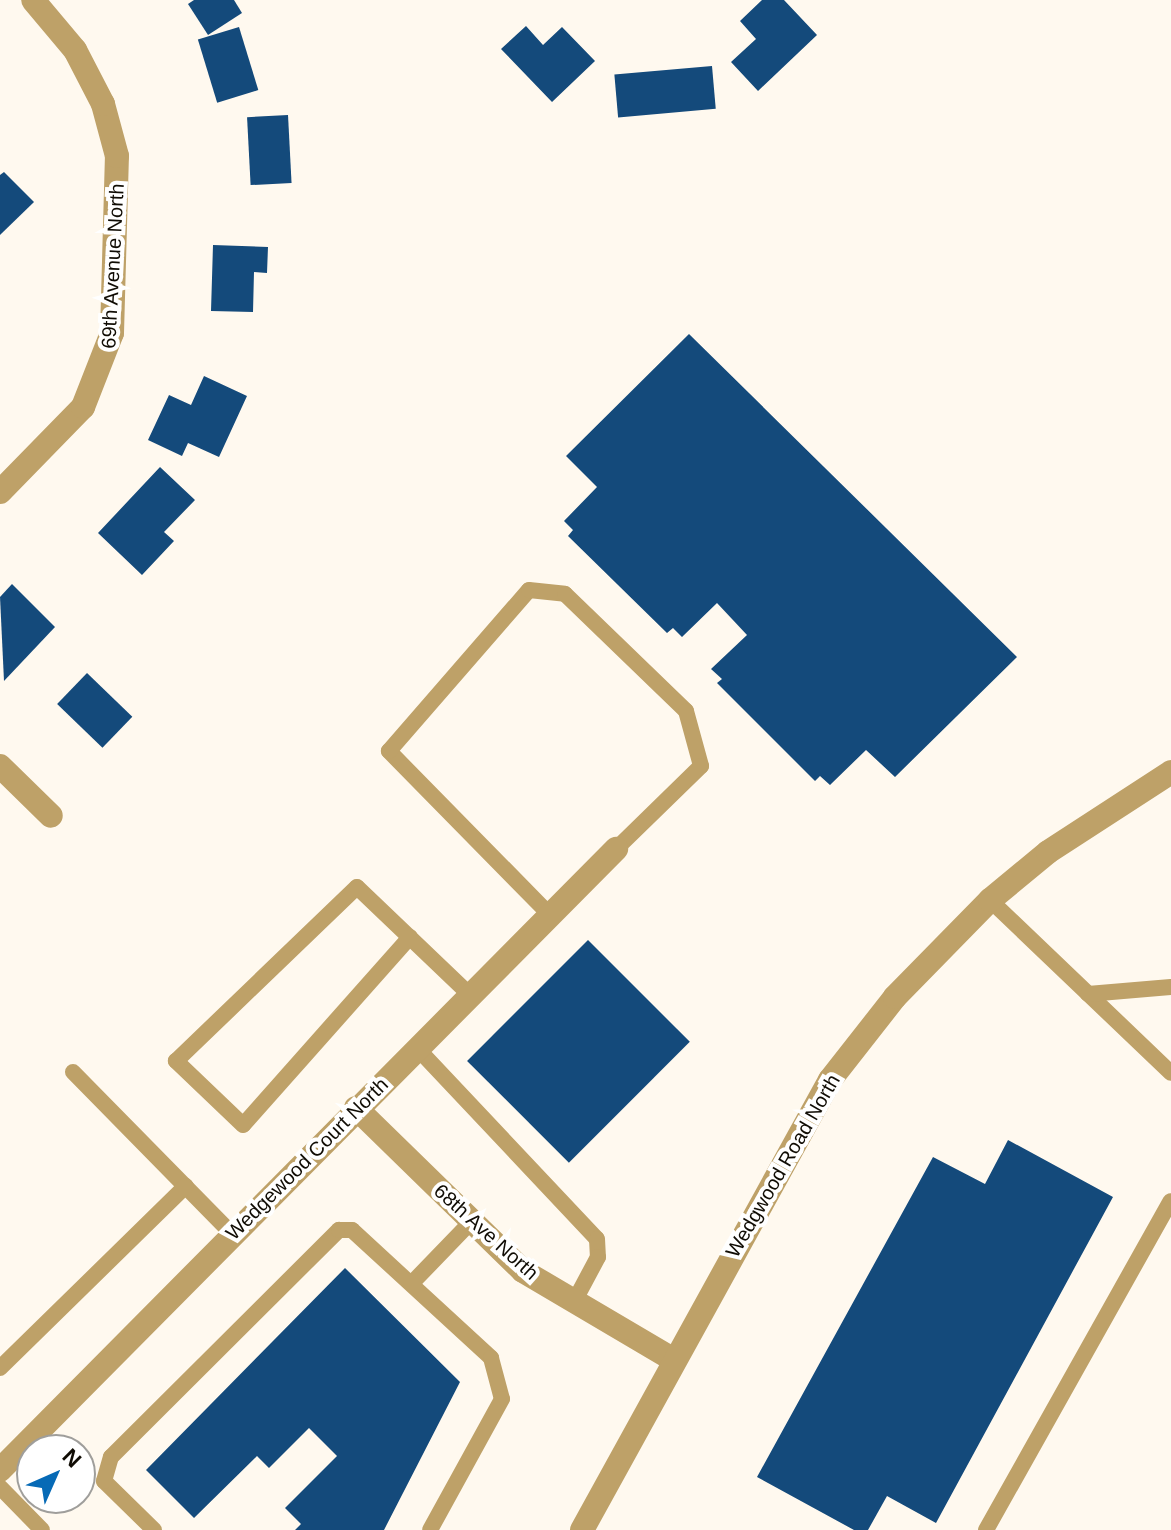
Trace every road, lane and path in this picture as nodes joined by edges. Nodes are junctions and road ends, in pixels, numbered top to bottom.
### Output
1 (33, 0) edge
2 (0, 492) edge
3 (0, 766) edge
4 (1171, 772) edge
5 (51, 816) dead end
6 (616, 849) joint
7 (990, 900) junction
8 (550, 915) junction
9 (410, 937) junction
10 (1171, 987) edge
11 (1088, 994) junction
12 (470, 995) junction
13 (417, 1048) junction
14 (73, 1072) dead end
15 (1171, 1073) edge
16 (356, 1108) junction
17 (186, 1186) junction
18 (1171, 1201) edge
19 (471, 1222) junction
20 (232, 1234) junction
21 (413, 1282) junction
22 (574, 1302) junction
23 (674, 1360) junction
24 (0, 1368) edge
25 (0, 1470) edge
26 (0, 1487) edge
27 (42, 1530) edge
28 (154, 1530) edge
29 (430, 1530) edge
30 (582, 1530) edge
31 (986, 1530) edge

1 - 2 street, 69th Avenue North
3 - 5 street
4 - 7 street, Wedgwood Road North
6 - 8 street, Wedgewood Court North
6 - 8 lane
7 - 11 lane
7 - 23 street, Wedgwood Road North
8 - 12 street, Wedgewood Court North
9 - 9 lane
9 - 12 lane
10 - 11 lane
11 - 15 lane
12 - 13 street, Wedgewood Court North
13 - 16 street, Wedgewood Court North
13 - 22 lane
14 - 17 lane
16 - 19 street, 68th Ave North
16 - 20 street, Wedgewood Court North
17 - 20 lane
17 - 24 lane
18 - 31 lane
19 - 21 lane
19 - 22 street, 68th Ave North
20 - 25 street, Wedgewood Court North
21 - 28 lane
21 - 29 lane
22 - 23 street, 68th Ave North
23 - 30 street, Wedgwood Road North
26 - 27 lane

